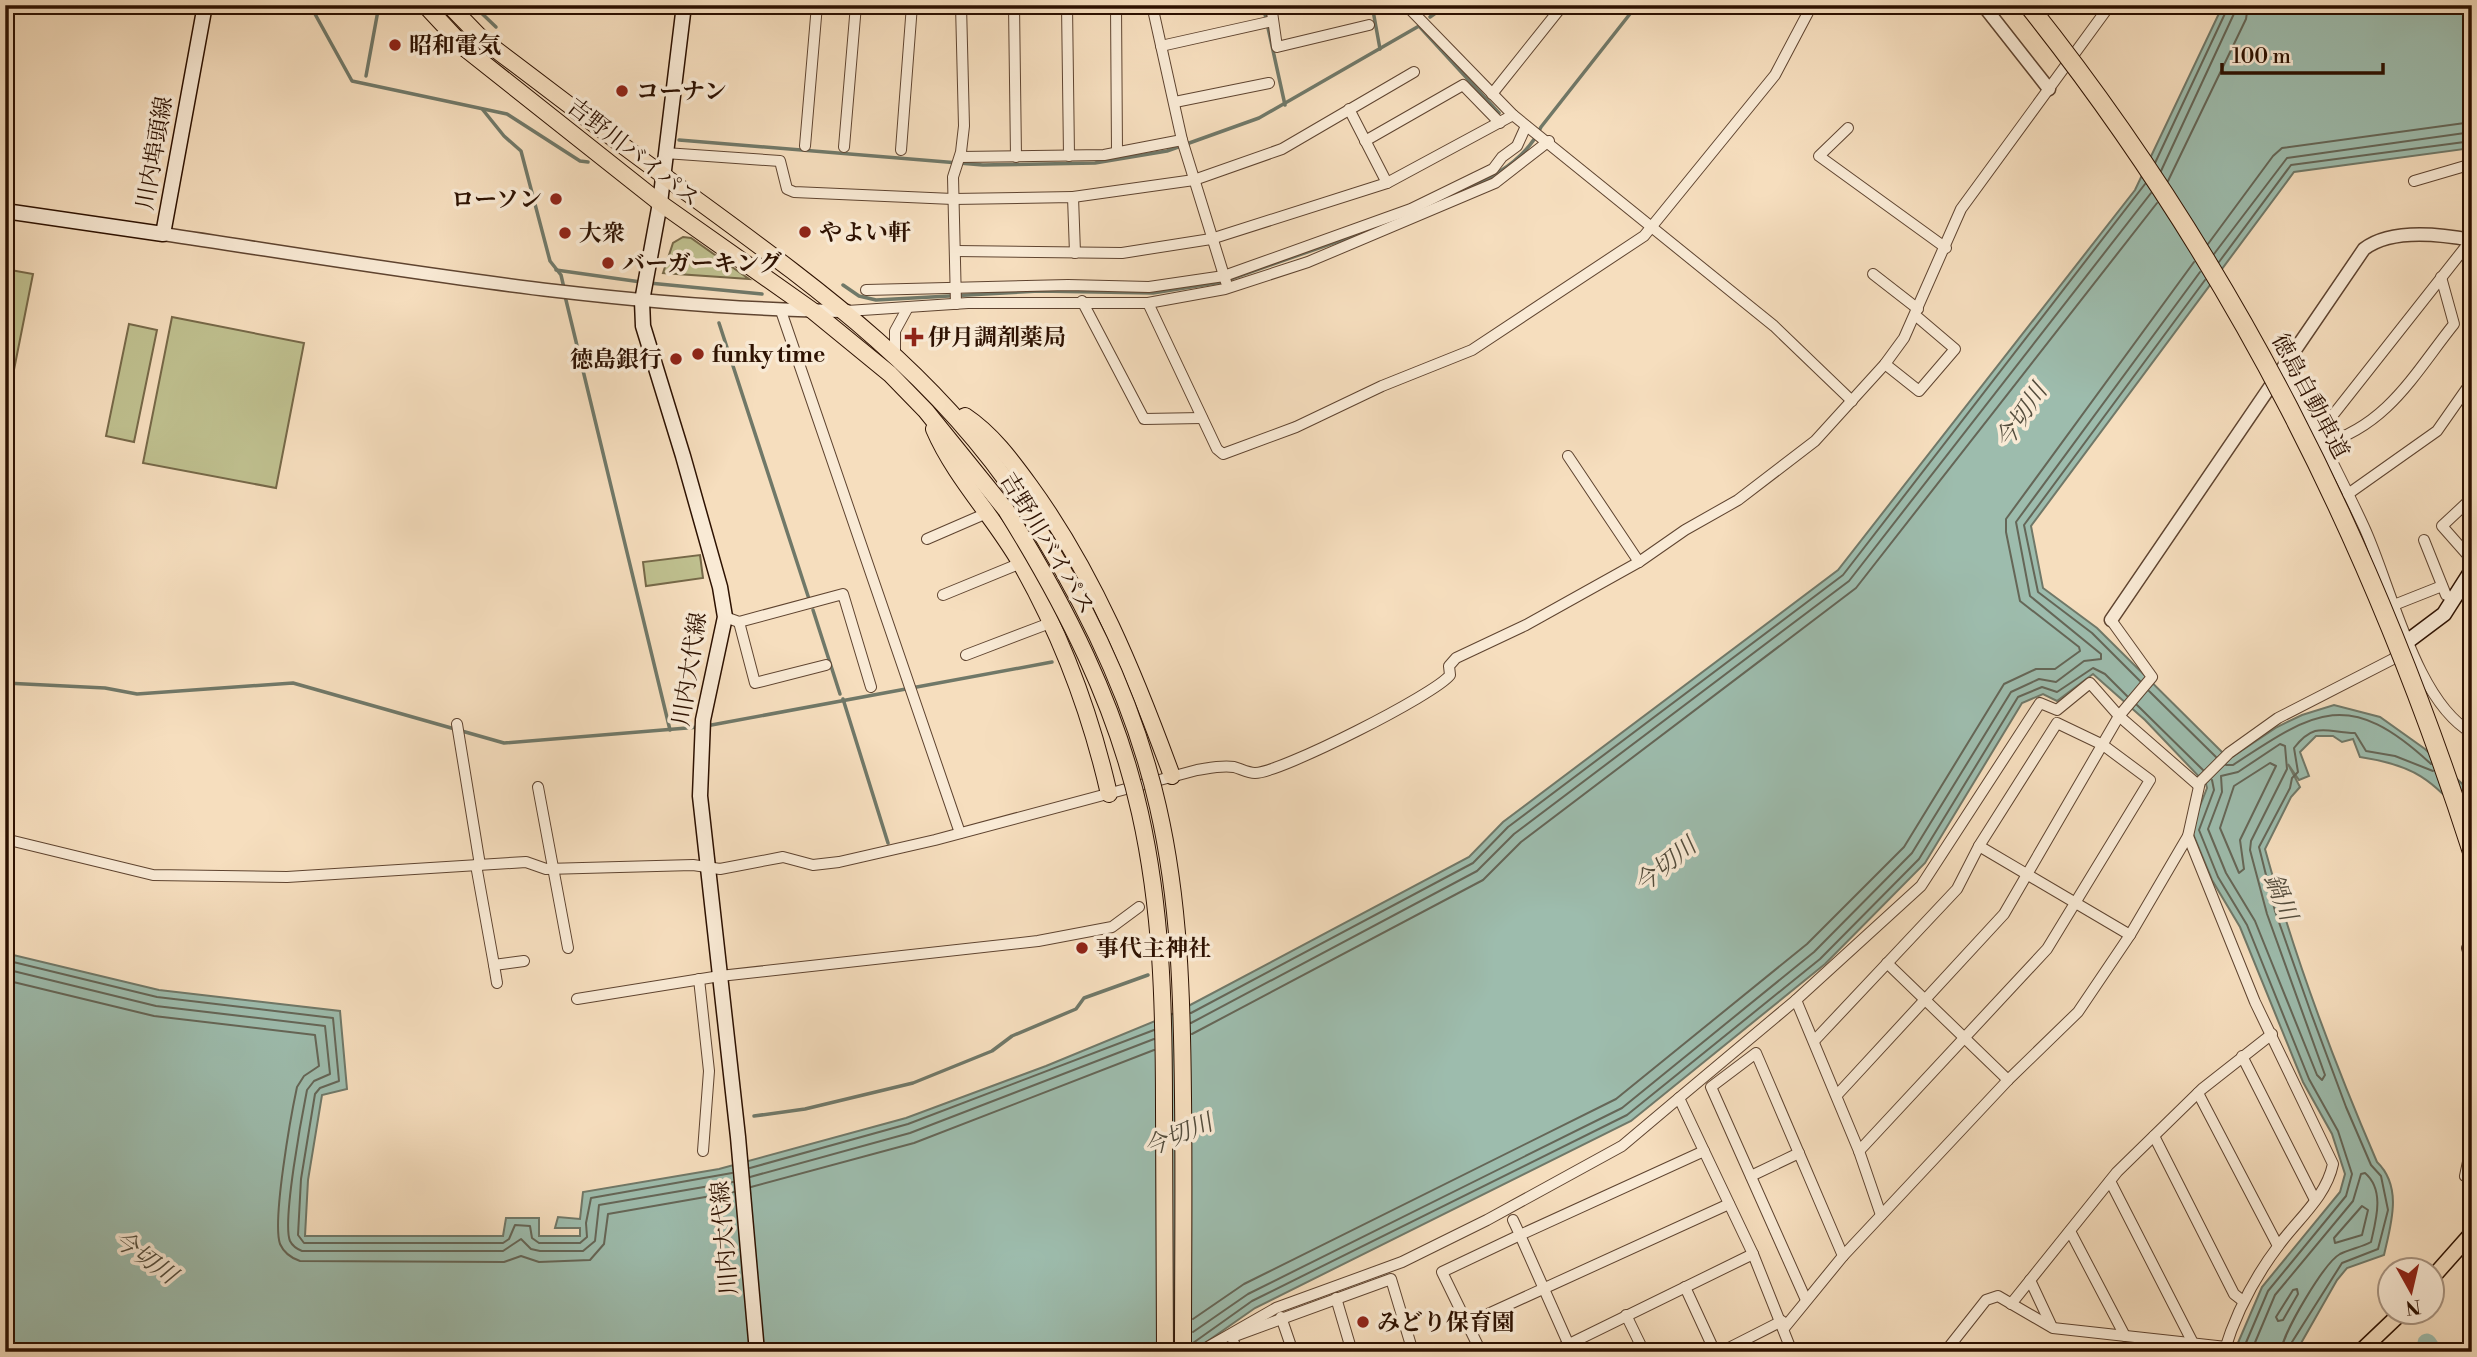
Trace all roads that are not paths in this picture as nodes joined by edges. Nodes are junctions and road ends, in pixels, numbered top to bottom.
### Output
1 (205, 5) edge
2 (425, 5) edge
3 (449, 5) edge
4 (684, 5) edge
5 (817, 5) edge
6 (856, 5) edge
7 (912, 5) edge
8 (961, 5) edge
9 (1014, 5) edge
10 (1067, 5) edge
11 (1116, 5) edge
12 (1152, 5) edge
13 (1271, 5) edge
14 (1406, 5) edge
15 (1563, 5) edge
16 (1812, 5) edge
17 (1983, 5) edge
18 (2028, 5) edge
19 (2110, 5) edge
20 (1273, 21) junction
21 (1369, 25) dead end
22 (1161, 46) junction
23 (1415, 72) dead end
24 (1269, 83) dead end
25 (2049, 89) junction
26 (1492, 94) junction
27 (1175, 102) junction
28 (1349, 109) junction
29 (1513, 115) junction
30 (1500, 123) junction
31 (1526, 125) junction
32 (1849, 128) dead end
33 (1542, 136) junction
34 (1365, 141) junction
35 (1184, 144) junction
36 (805, 146) dead end
37 (844, 147) dead end
38 (901, 150) dead end
39 (1117, 152) junction
40 (665, 153) junction
41 (1069, 156) junction
42 (1016, 157) junction
43 (958, 161) junction
44 (2472, 164) edge
45 (1499, 173) junction
46 (663, 175) junction
47 (1194, 180) junction
48 (2414, 181) dead end
49 (1387, 183) junction
50 (1073, 197) junction
51 (953, 199) junction
52 (660, 203) junction
53 (5, 211) edge
54 (1651, 228) junction
55 (163, 234) junction
56 (1211, 239) junction
57 (2471, 240) edge
58 (1946, 248) junction
59 (956, 251) junction
60 (1076, 253) junction
61 (1873, 274) dead end
62 (2441, 278) junction
63 (1226, 282) junction
64 (866, 290) dead end
65 (956, 295) junction
66 (642, 301) junction
67 (1082, 302) junction
68 (1149, 303) junction
69 (907, 309) junction
70 (781, 311) junction
71 (813, 311) junction
72 (847, 312) junction
73 (1917, 312) junction
74 (895, 354) junction
75 (1885, 364) junction
76 (2285, 368) junction
77 (2472, 382) edge
78 (1852, 401) junction
79 (948, 406) junction
80 (926, 411) junction
81 (1202, 418) junction
82 (2318, 434) junction
83 (2323, 444) junction
84 (1568, 456) dead end
85 (2348, 494) junction
86 (2472, 498) edge
87 (987, 513) junction
88 (927, 539) dead end
89 (2424, 540) dead end
90 (1639, 562) junction
91 (1021, 564) junction
92 (2471, 570) edge
93 (943, 595) dead end
94 (2395, 605) junction
95 (732, 620) junction
96 (2111, 621) joint
97 (1049, 623) junction
98 (2408, 641) junction
99 (966, 655) dead end
100 (826, 665) dead end
101 (870, 687) dead end
102 (2122, 713) junction
103 (1150, 719) junction
104 (457, 724) dead end
105 (2472, 733) edge
106 (1095, 738) junction
107 (2103, 745) junction
108 (1172, 776) junction
109 (2199, 783) junction
110 (538, 787) dead end
111 (1109, 794) junction
112 (960, 833) junction
113 (2188, 836) junction
114 (5, 839) edge
115 (1979, 846) junction
116 (2472, 852) edge
117 (478, 865) junction
118 (706, 867) junction
119 (554, 869) junction
120 (2027, 875) junction
121 (2075, 903) junction
122 (1139, 907) dead end
123 (2130, 935) junction
124 (568, 948) dead end
125 (2467, 948) dead end
126 (524, 961) dead end
127 (1887, 963) junction
128 (2472, 964) edge
129 (494, 965) junction
130 (720, 976) junction
131 (699, 979) junction
132 (497, 983) dead end
133 (577, 999) dead end
134 (1796, 1000) junction
135 (1926, 1002) junction
136 (2272, 1034) junction
137 (1963, 1037) junction
138 (1814, 1041) junction
139 (2242, 1056) junction
140 (2008, 1080) junction
141 (2198, 1093) junction
142 (1837, 1095) junction
143 (1679, 1098) junction
144 (2154, 1136) junction
145 (2472, 1143) edge
146 (703, 1151) dead end
147 (1704, 1151) junction
148 (1859, 1151) junction
149 (1799, 1153) junction
150 (1751, 1176) junction
151 (2472, 1179) edge
152 (2110, 1181) junction
153 (2315, 1200) junction
154 (1729, 1204) junction
155 (1881, 1215) junction
156 (1513, 1220) dead end
157 (2070, 1231) junction
158 (2472, 1233) edge
159 (1520, 1235) junction
160 (2278, 1246) junction
161 (1753, 1254) junction
162 (1843, 1256) junction
163 (2446, 1262) edge
164 (2030, 1280) junction
165 (1685, 1287) junction
166 (1545, 1291) junction
167 (1336, 1298) junction
168 (1806, 1300) junction
169 (2243, 1301) junction
170 (2011, 1304) junction
171 (1626, 1315) junction
172 (1281, 1317) junction
173 (1466, 1324) junction
174 (1783, 1324) junction
175 (2387, 1326) edge
176 (2053, 1328) junction
177 (2125, 1336) junction
178 (2193, 1343) junction
179 (1570, 1347) edge
180 (2225, 1349) edge
181 (757, 1352) edge
182 (1165, 1352) edge
183 (1183, 1352) edge
184 (1199, 1352) edge
185 (1237, 1352) edge
186 (1293, 1352) edge
187 (1352, 1352) edge
188 (1413, 1352) edge
189 (1481, 1352) edge
190 (1553, 1352) edge
191 (1644, 1352) edge
192 (1718, 1352) edge
193 (1792, 1352) edge
194 (1945, 1352) edge
195 (2360, 1352) edge

1 - 55 main road, 川内埠頭線
2 - 52 highway, 吉野川バイパス
3 - 46 highway, 吉野川バイパス
4 - 40 main road, 川内大代線
5 - 36 street
6 - 37 street
7 - 38 street
8 - 43 street
9 - 42 street
10 - 41 street
11 - 39 street
12 - 22 street
13 - 20 street
14 - 26 street
15 - 26 street
16 - 54 street
17 - 25 street
18 - 116 highway, 徳島自動車道, bridge
19 - 25 street
20 - 21 street
20 - 22 street
22 - 27 street
23 - 28 street
24 - 27 street
25 - 58 street
26 - 29 street
27 - 35 street
28 - 34 street
28 - 47 street
29 - 30 street
29 - 31 street
30 - 34 street
30 - 49 street
31 - 33 street
31 - 45 street
32 - 58 street
33 - 45 street
33 - 54 street
34 - 49 street
35 - 39 street
35 - 47 street
39 - 41 street
40 - 46 main road, 川内大代線
40 - 51 street
41 - 42 street
42 - 43 street
43 - 51 street
44 - 48 street
45 - 63 street
45 - 63 street
46 - 52 main road, 川内大代線
46 - 72 highway, 吉野川バイパス
47 - 50 street
47 - 56 street
49 - 56 street
50 - 51 street
50 - 60 street
51 - 59 street
52 - 66 main road, 川内大代線
52 - 71 highway, 吉野川バイパス
53 - 55 main road, 川内埠頭線
54 - 78 street
54 - 81 street
55 - 66 street
56 - 60 street
56 - 63 street
57 - 62 street
57 - 76 street
58 - 73 street
59 - 60 street
59 - 65 street
61 - 73 street
62 - 82 street
62 - 83 street
63 - 65 street
63 - 68 street
64 - 65 street
65 - 67 street
65 - 69 street
66 - 70 street
66 - 95 main road, 川内大代線
67 - 68 street
67 - 81 street
68 - 81 street
69 - 72 street
69 - 74 street
70 - 71 street
70 - 112 street
71 - 72 street
71 - 80 highway, 吉野川バイパス
72 - 74 highway, 吉野川バイパス
73 - 75 street
73 - 75 street
74 - 79 highway, 吉野川バイパス
75 - 78 street
76 - 82 street
76 - 96 street
77 - 85 street
78 - 90 street
79 - 103 highway
79 - 183 highway, 吉野川バイパス, bridge
80 - 87 highway
80 - 182 highway, 吉野川バイパス, bridge
82 - 83 street
83 - 85 street
84 - 90 street
85 - 94 street
86 - 92 street
87 - 88 street
87 - 91 highway
89 - 94 street
90 - 108 street
91 - 93 street
91 - 97 highway
92 - 98 main road
94 - 98 street
95 - 100 street
95 - 101 street
95 - 118 main road, 川内大代線
96 - 102 street
97 - 99 street
97 - 106 highway
98 - 105 street
98 - 109 street
102 - 107 street
102 - 109 street
102 - 134 street
103 - 106 street
103 - 108 highway
104 - 117 street
106 - 111 highway
107 - 115 street
107 - 120 street
107 - 121 street
108 - 111 street
109 - 113 street
110 - 119 street
111 - 112 street
112 - 118 street
113 - 123 street
113 - 136 street
114 - 117 street
115 - 120 street
115 - 127 street
117 - 119 street
117 - 129 street
118 - 119 street
118 - 130 main road, 川内大代線
119 - 124 street
120 - 121 street
120 - 135 street
121 - 123 street
121 - 137 street
122 - 130 street
123 - 140 street
125 - 128 street
126 - 129 street
127 - 135 street
127 - 138 street
129 - 132 street
130 - 131 street
130 - 181 main road, 川内大代線
131 - 133 street
131 - 146 street
134 - 138 street
134 - 143 street
135 - 137 street
135 - 142 street
136 - 139 street
136 - 153 street
137 - 140 street
137 - 148 street
138 - 142 street
139 - 141 street
139 - 153 street
140 - 155 street
141 - 144 street
141 - 160 street
142 - 148 street
143 - 147 street
143 - 184 street
144 - 152 street
144 - 169 street
145 - 151 street
147 - 154 street
147 - 159 street
148 - 155 street
149 - 150 street
149 - 150 street
149 - 162 street
150 - 168 street
152 - 157 street
152 - 178 street
153 - 160 street
154 - 161 street
154 - 166 street
155 - 162 street
156 - 159 street
157 - 164 street
157 - 177 street
158 - 163 main road
159 - 166 street
159 - 173 street
160 - 169 street
161 - 165 street
161 - 174 street
162 - 168 street
164 - 170 street
164 - 176 street
165 - 171 street
165 - 192 street
166 - 173 street
166 - 179 street
167 - 172 street
167 - 187 street
167 - 188 street
168 - 174 street
169 - 180 street
170 - 176 street
170 - 194 street
171 - 179 street
171 - 191 street
172 - 185 street
172 - 186 street
173 - 189 street
174 - 192 street
174 - 193 street
175 - 195 main road
176 - 177 street
177 - 178 street
178 - 180 street
179 - 190 street

